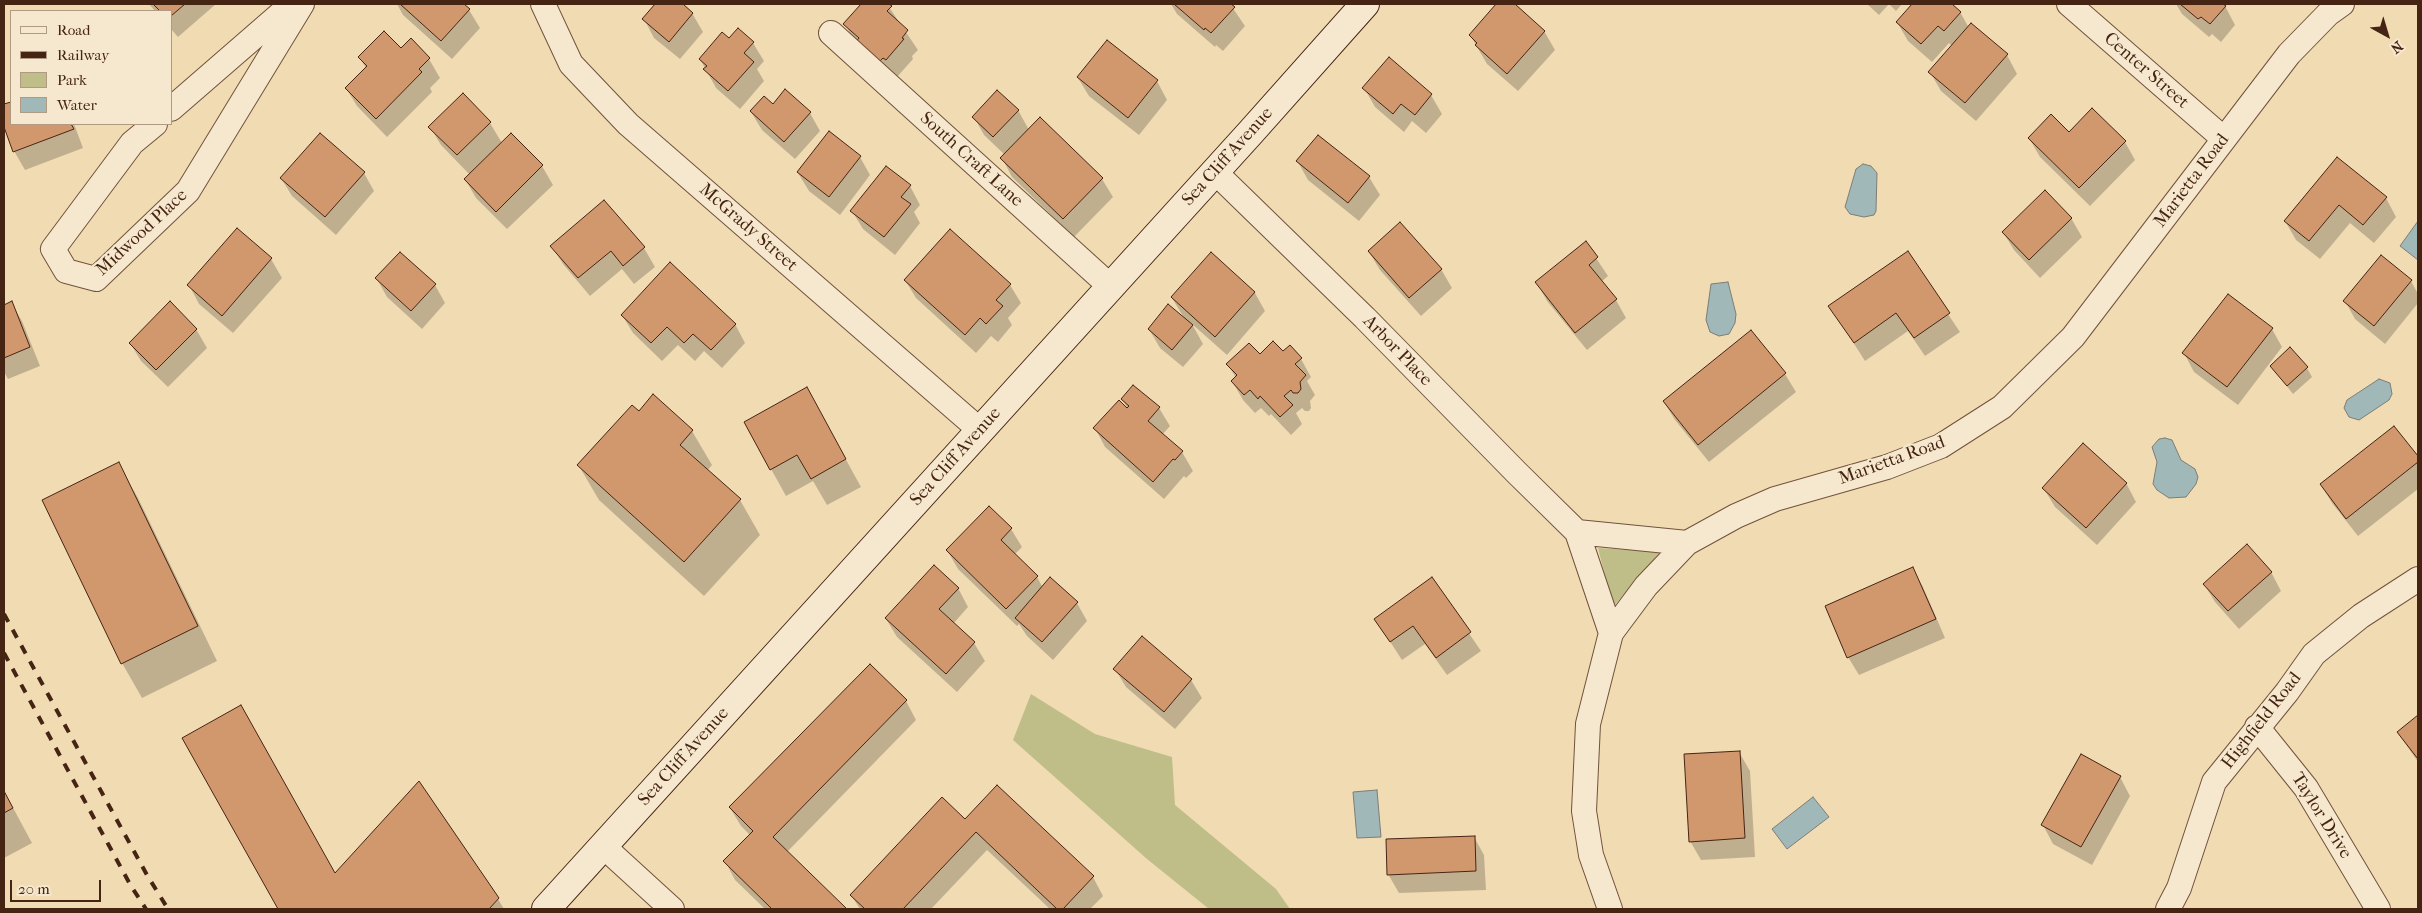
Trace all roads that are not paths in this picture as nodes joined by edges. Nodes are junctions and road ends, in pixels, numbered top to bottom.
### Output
1 (292, 4) edge
2 (302, 4) edge
3 (543, 4) edge
4 (1365, 4) edge
5 (2069, 4) edge
6 (2342, 4) edge
7 (830, 33) dead end
8 (172, 108) edge
9 (154, 125) edge
10 (2224, 139) junction
11 (1215, 172) junction
12 (1111, 287) junction
13 (981, 430) junction
14 (1578, 532) junction
15 (1687, 543) junction
16 (2418, 580) edge
17 (1611, 633) junction
18 (2257, 727) junction
19 (603, 846) junction
20 (546, 909) edge
21 (672, 909) edge
22 (1610, 909) edge
23 (2168, 909) edge
24 (2378, 909) edge

1 - 8 street
2 - 9 street, Midwood Place
3 - 13 street, McGrady Street
4 - 11 street, Sea Cliff Avenue
5 - 10 street, Center Street
6 - 10 street, Marietta Road
7 - 12 street, South Craft Lane
10 - 15 street, Marietta Road
11 - 12 street, Sea Cliff Avenue
11 - 14 street, Arbor Place
12 - 13 street, Sea Cliff Avenue
13 - 19 street, Sea Cliff Avenue
14 - 15 street
14 - 17 street, Arbor Place
15 - 17 street, Marietta Road
16 - 18 street, Highfield Road
17 - 22 street, Marietta Road
18 - 23 street, Highfield Road
18 - 24 street, Taylor Drive
19 - 20 street, Sea Cliff Avenue
19 - 21 street

